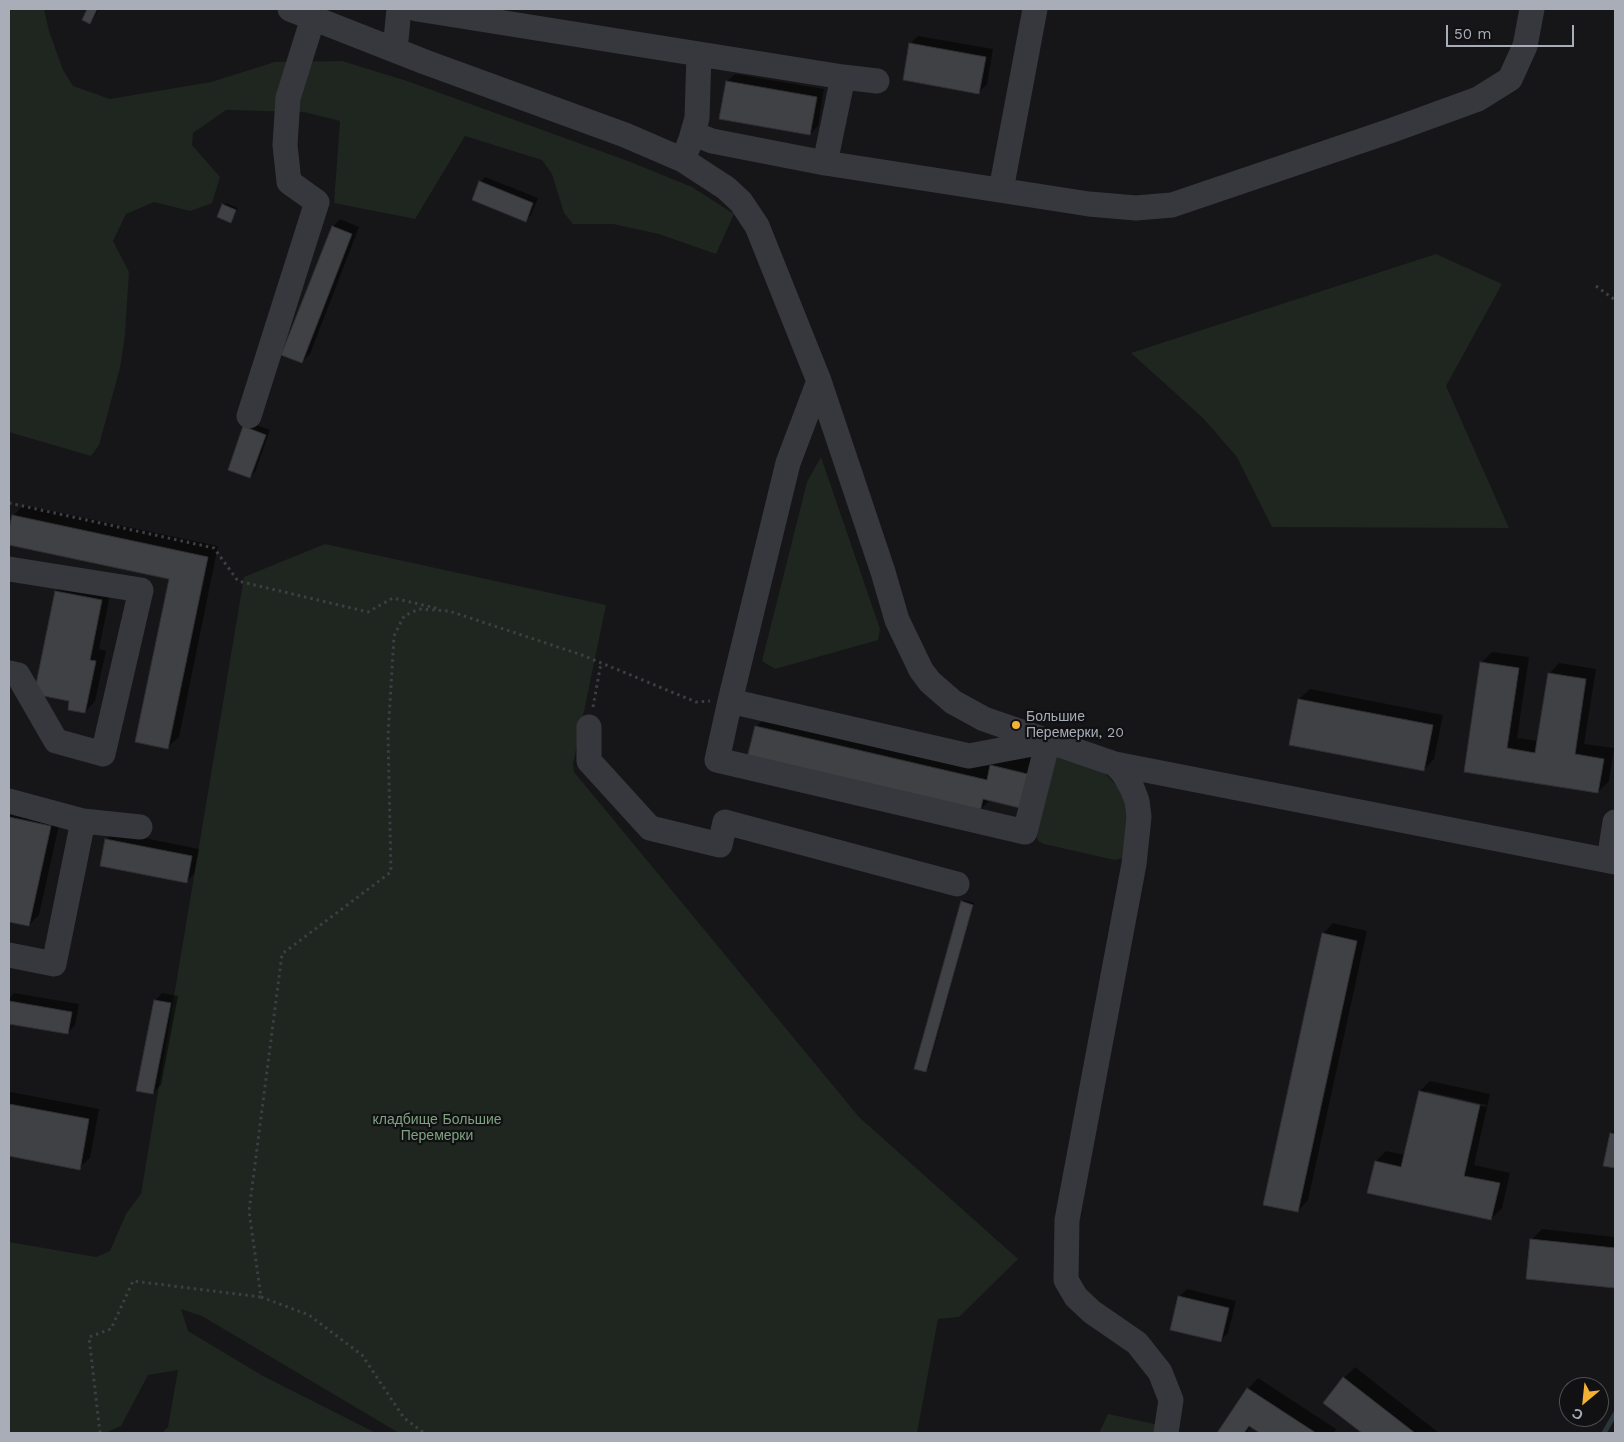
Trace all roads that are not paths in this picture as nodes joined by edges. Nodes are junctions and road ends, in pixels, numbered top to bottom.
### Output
1 (290, 9) edge
2 (399, 9) edge
3 (417, 9) edge
4 (1035, 9) edge
5 (1532, 9) edge
6 (314, 18) junction
7 (395, 50) junction
8 (699, 54) junction
9 (843, 76) junction
10 (877, 80) dead end
11 (687, 149) junction
12 (825, 163) junction
13 (1001, 190) junction
14 (820, 381) junction
15 (249, 416) dead end
16 (9, 569) edge
17 (9, 673) edge
18 (719, 701) junction
19 (589, 728) road end
20 (1048, 741) junction
21 (1116, 764) junction
22 (9, 800) edge
23 (83, 821) junction
24 (1615, 822) edge
25 (140, 827) dead end
26 (1612, 862) edge
27 (957, 884) dead end
28 (9, 954) edge
29 (1166, 1433) edge

1 - 6 street
2 - 7 street
3 - 8 street
4 - 13 street
5 - 13 street
6 - 7 street
6 - 15 street
7 - 11 street
8 - 9 street
8 - 11 street
9 - 10 street
9 - 12 street
11 - 12 street
11 - 14 street
12 - 13 street
14 - 18 street
14 - 20 street
16 - 17 street
18 - 20 street
18 - 20 street
19 - 27 street
20 - 21 street
21 - 26 street
21 - 29 street
22 - 23 street
23 - 25 street
23 - 28 street
24 - 26 street

